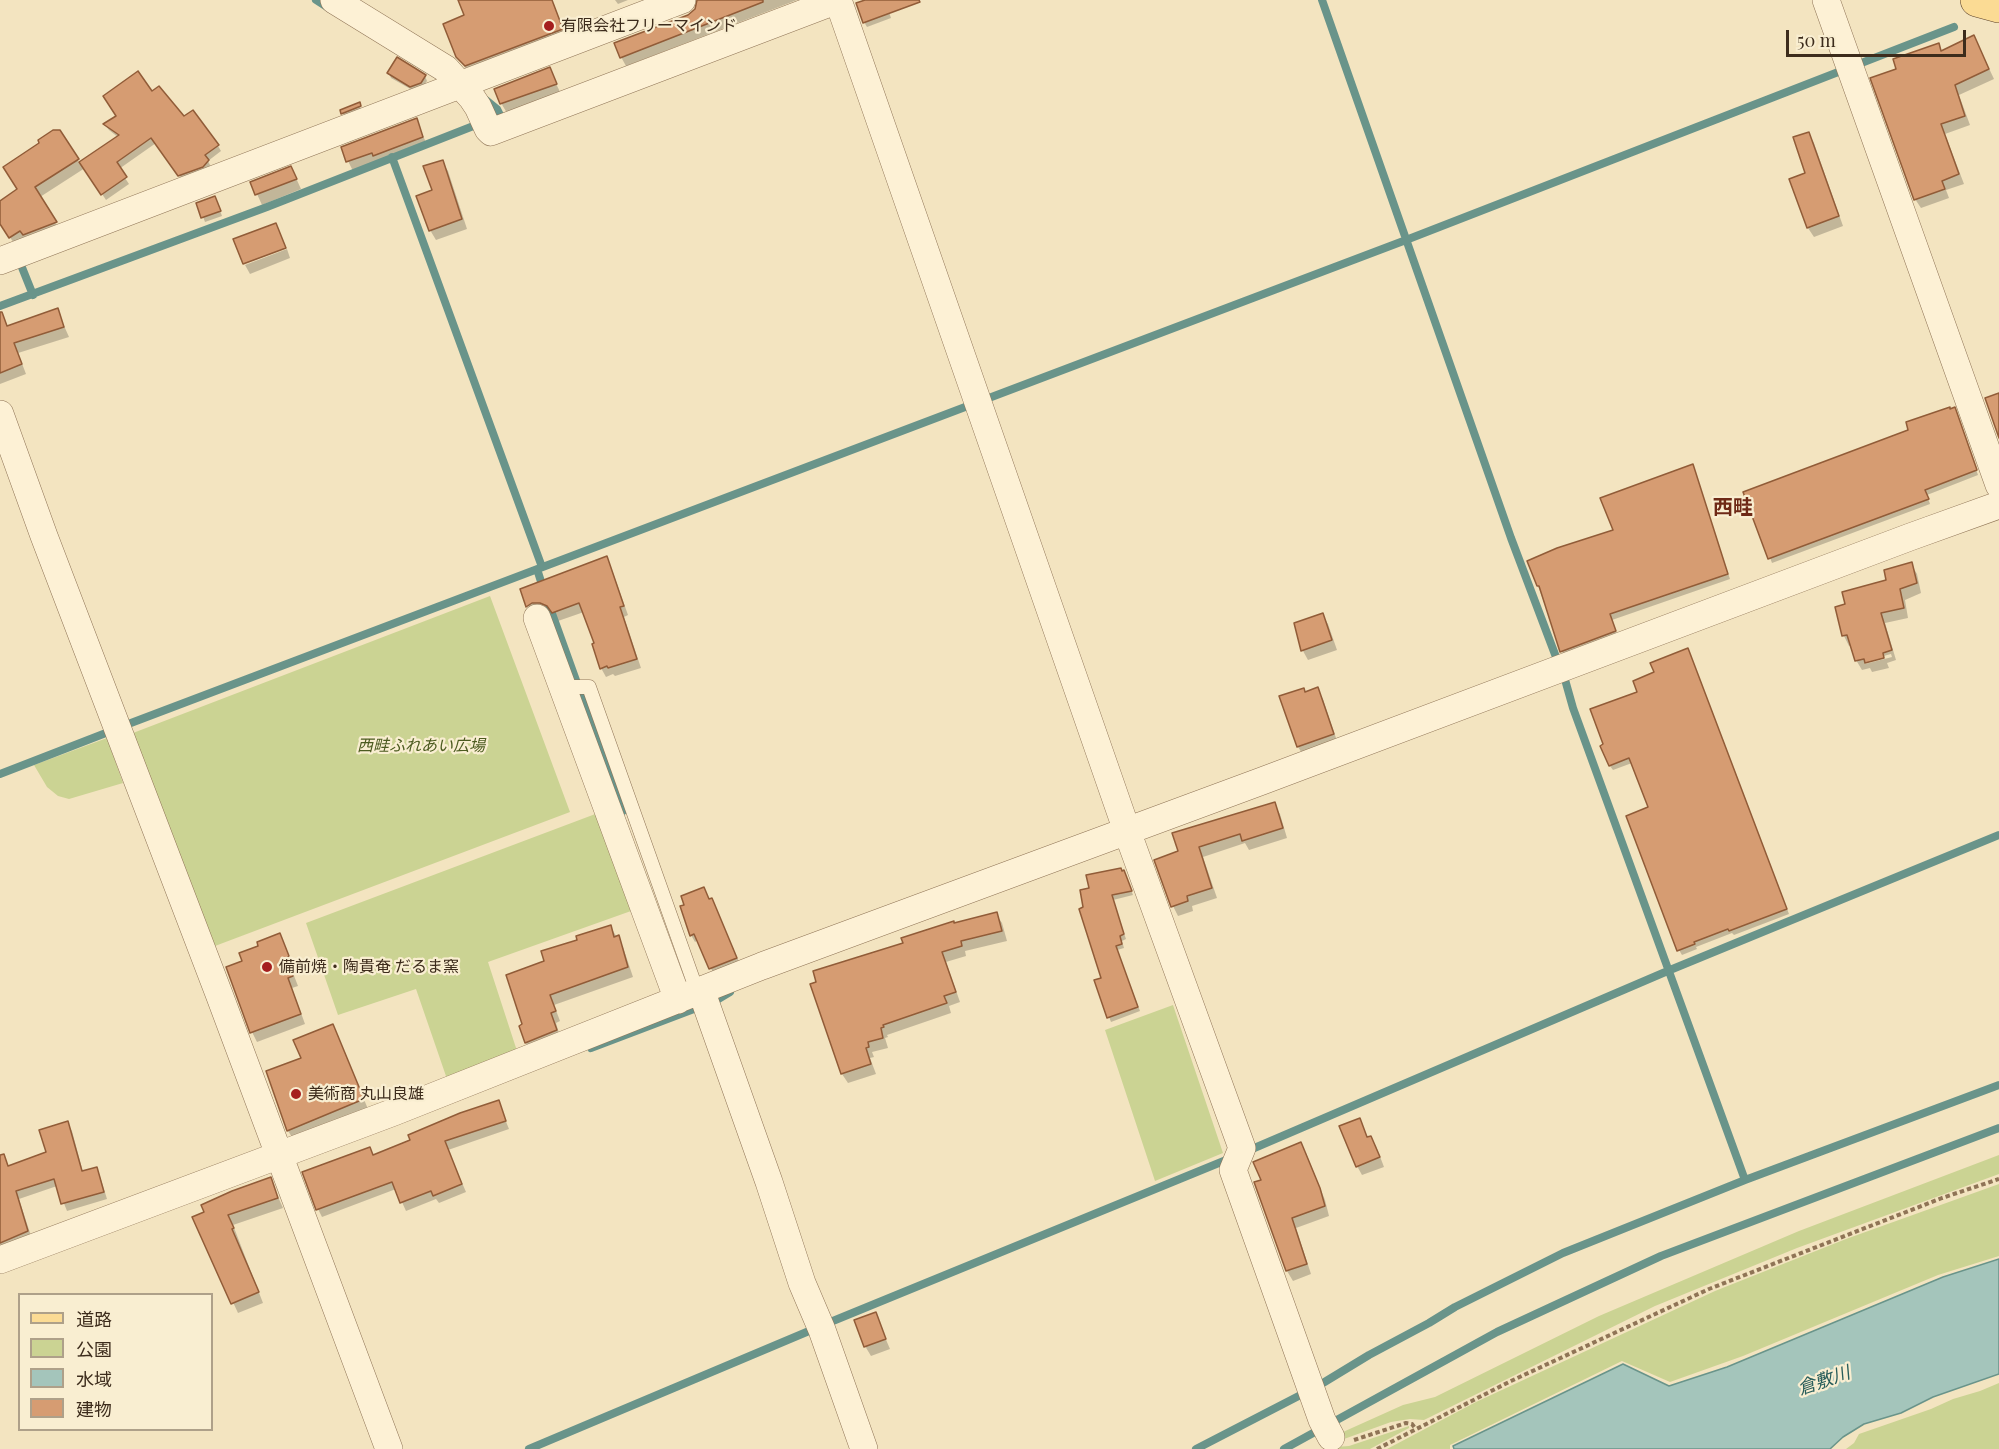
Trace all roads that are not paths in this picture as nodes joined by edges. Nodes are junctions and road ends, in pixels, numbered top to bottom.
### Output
1 (334, 0) edge
2 (682, 0) edge
3 (1826, 0) edge
4 (1977, 0) edge
5 (831, 2) edge
6 (1999, 6) edge
7 (462, 85) junction
8 (0, 261) edge
9 (0, 414) edge
10 (1999, 485) edge
11 (1999, 505) edge
12 (537, 618) dead end
13 (1129, 838) junction
14 (698, 998) junction
15 (279, 1155) junction
16 (0, 1260) edge
17 (1333, 1433) road end
18 (389, 1449) edge
19 (864, 1449) edge

1 - 7 street
2 - 7 street
3 - 10 street
4 - 6 main road
5 - 7 street
5 - 13 street
7 - 8 street
9 - 15 street
11 - 13 street
12 - 14 street
13 - 14 street
13 - 17 street
14 - 15 street
14 - 19 street
15 - 16 street
15 - 18 street

